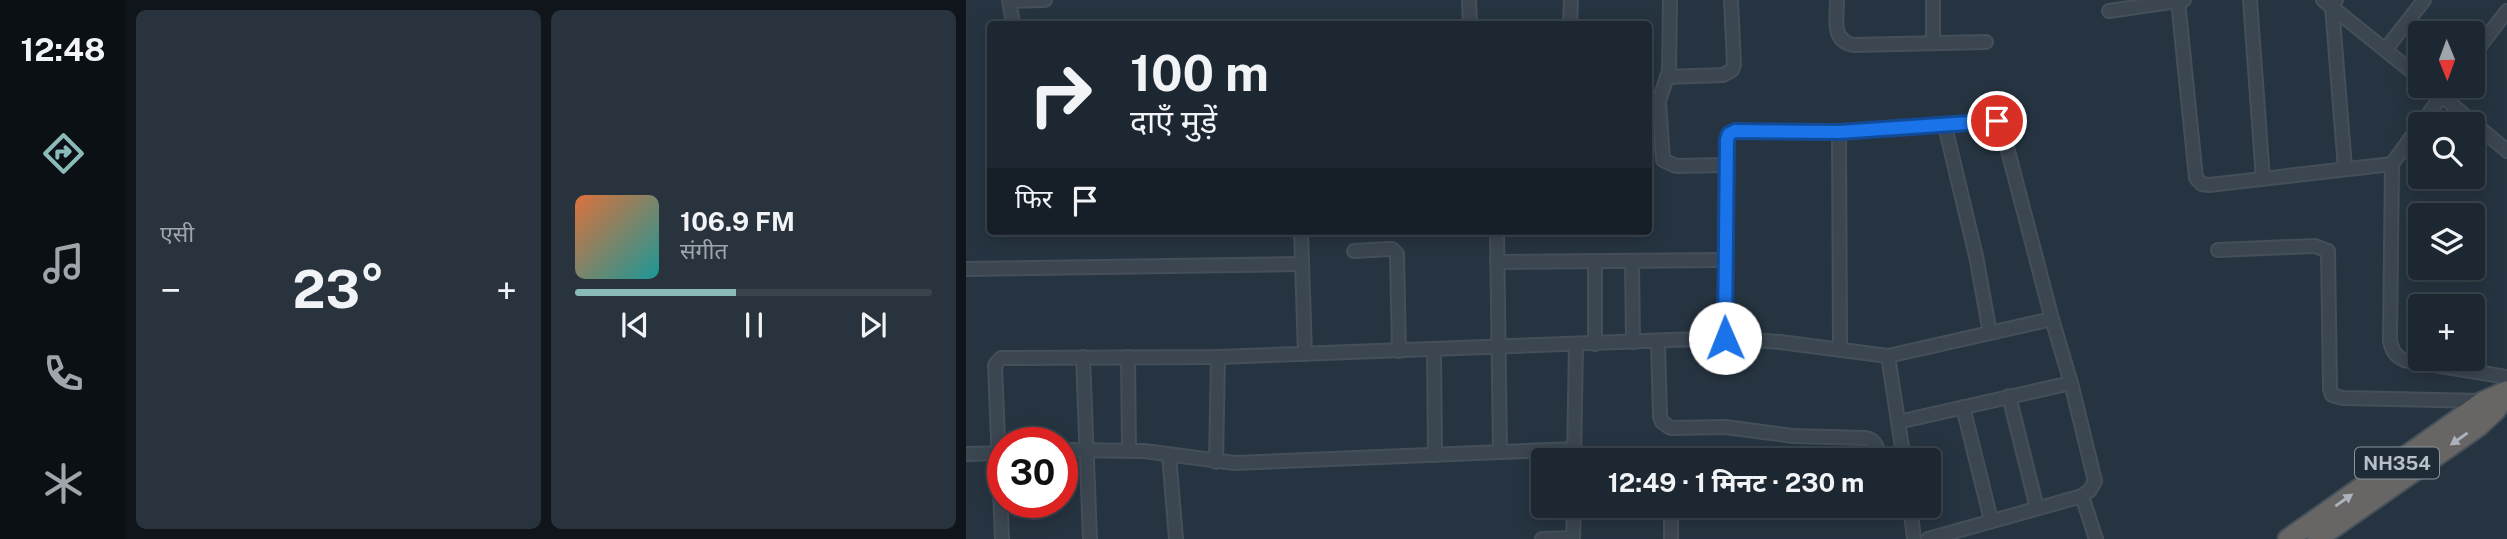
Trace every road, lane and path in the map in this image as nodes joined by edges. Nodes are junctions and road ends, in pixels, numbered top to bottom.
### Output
1 (1009, 0) edge
2 (1045, 0) edge
3 (1469, 0) edge
4 (1571, 0) edge
5 (1670, 0) edge
6 (1731, 0) edge
7 (1837, 0) edge
8 (1933, 0) edge
9 (2184, 0) edge
10 (2250, 0) edge
11 (2424, 0) edge
12 (2178, 1) edge
13 (2330, 2) edge
14 (2109, 11) dead end
15 (2507, 11) edge
16 (1012, 21) edge
17 (1470, 21) edge
18 (1570, 21) edge
19 (2485, 39) edge
20 (1986, 42) dead end
21 (1933, 43) junction
22 (2386, 49) junction
23 (2408, 68) edge
24 (1667, 77) junction
25 (2453, 98) edge
26 (1945, 126) junction
27 (1839, 132) junction
28 (2408, 141) edge
29 (2506, 148) edge
30 (2392, 164) junction
31 (1726, 166) junction
32 (2345, 169) junction
33 (2263, 179) junction
34 (1301, 235) edge
35 (1497, 235) edge
36 (2218, 250) dead end
37 (1354, 251) dead end
38 (1724, 260) junction
39 (1595, 261) junction
40 (1632, 261) junction
41 (1497, 262) junction
42 (1302, 264) junction
43 (966, 269) edge
44 (2052, 319) junction
45 (1990, 333) junction
46 (1725, 338) junction
47 (1658, 341) junction
48 (1633, 342) junction
49 (1576, 344) junction
50 (1595, 344) junction
51 (1497, 348) junction
52 (1434, 349) junction
53 (1840, 350) junction
54 (1399, 351) junction
55 (1305, 354) junction
56 (1888, 356) junction
57 (1083, 357) junction
58 (1128, 357) junction
59 (1218, 358) junction
60 (2507, 377) edge
61 (2071, 383) junction
62 (2507, 392) edge
63 (2010, 396) junction
64 (2484, 401) junction
65 (1964, 407) junction
66 (1898, 422) junction
67 (1000, 427) edge
68 (1575, 448) edge
69 (1877, 448) edge
70 (1902, 448) edge
71 (1078, 449) edge
72 (1088, 449) junction
73 (1129, 450) junction
74 (1500, 452) junction
75 (987, 453) edge
76 (1531, 453) edge
77 (966, 454) edge
78 (1169, 455) junction
79 (1435, 455) junction
80 (1216, 461) junction
81 (2082, 496) junction
82 (2037, 508) junction
83 (1002, 518) edge
84 (1574, 518) edge
85 (1671, 518) edge
86 (1911, 518) edge
87 (1991, 520) junction
88 (1002, 539) edge
89 (1090, 539) edge
90 (1176, 539) edge
91 (1542, 539) edge
92 (1573, 539) edge
93 (1671, 539) edge
94 (1914, 539) edge
95 (1927, 539) edge
96 (2096, 539) edge
97 (2288, 539) edge
98 (2317, 539) edge

1 - 2 street
1 - 16 street
3 - 17 street
4 - 18 street
5 - 24 street
6 - 24 street
7 - 21 street
8 - 21 street
9 - 12 street
10 - 33 street
11 - 22 street
12 - 14 street
12 - 33 street
13 - 22 street
13 - 32 street
15 - 19 street
20 - 21 street
22 - 23 street
24 - 31 street
25 - 29 street
26 - 27 street
26 - 44 street
26 - 45 street
27 - 31 street
27 - 53 street
28 - 30 street
30 - 32 street
30 - 60 street
31 - 38 street
32 - 33 street
34 - 42 street
35 - 41 street
36 - 64 street
37 - 54 street
38 - 40 street
38 - 46 street
39 - 40 street
39 - 41 street
39 - 50 street
40 - 48 street
41 - 51 street
42 - 43 street
42 - 55 street
44 - 45 street
44 - 61 street
45 - 56 street
46 - 47 street
46 - 53 street
47 - 48 street
47 - 69 street
48 - 50 street
49 - 50 street
49 - 51 street
49 - 68 street
51 - 52 street
51 - 74 street
52 - 54 street
52 - 79 street
53 - 56 street
54 - 55 street
55 - 59 street
56 - 66 street
57 - 58 street
57 - 67 street
57 - 72 street
58 - 59 street
58 - 73 street
59 - 80 street
61 - 63 street
61 - 81 street
62 - 64 highway, NH354
62 -> 98 highway, NH354
63 - 65 street
63 - 82 street
97 -> 64 highway, NH354
65 - 66 street
65 - 87 street
66 - 70 street
71 - 72 street
72 - 73 street
72 - 89 street
73 - 78 street
74 - 76 street
74 - 79 street
75 - 77 street
78 - 80 street
78 - 90 street
79 - 80 street
81 - 82 street
81 - 96 street
82 - 87 street
83 - 88 street
84 - 92 street
85 - 93 street
86 - 94 street
87 - 95 street
91 - 92 street

